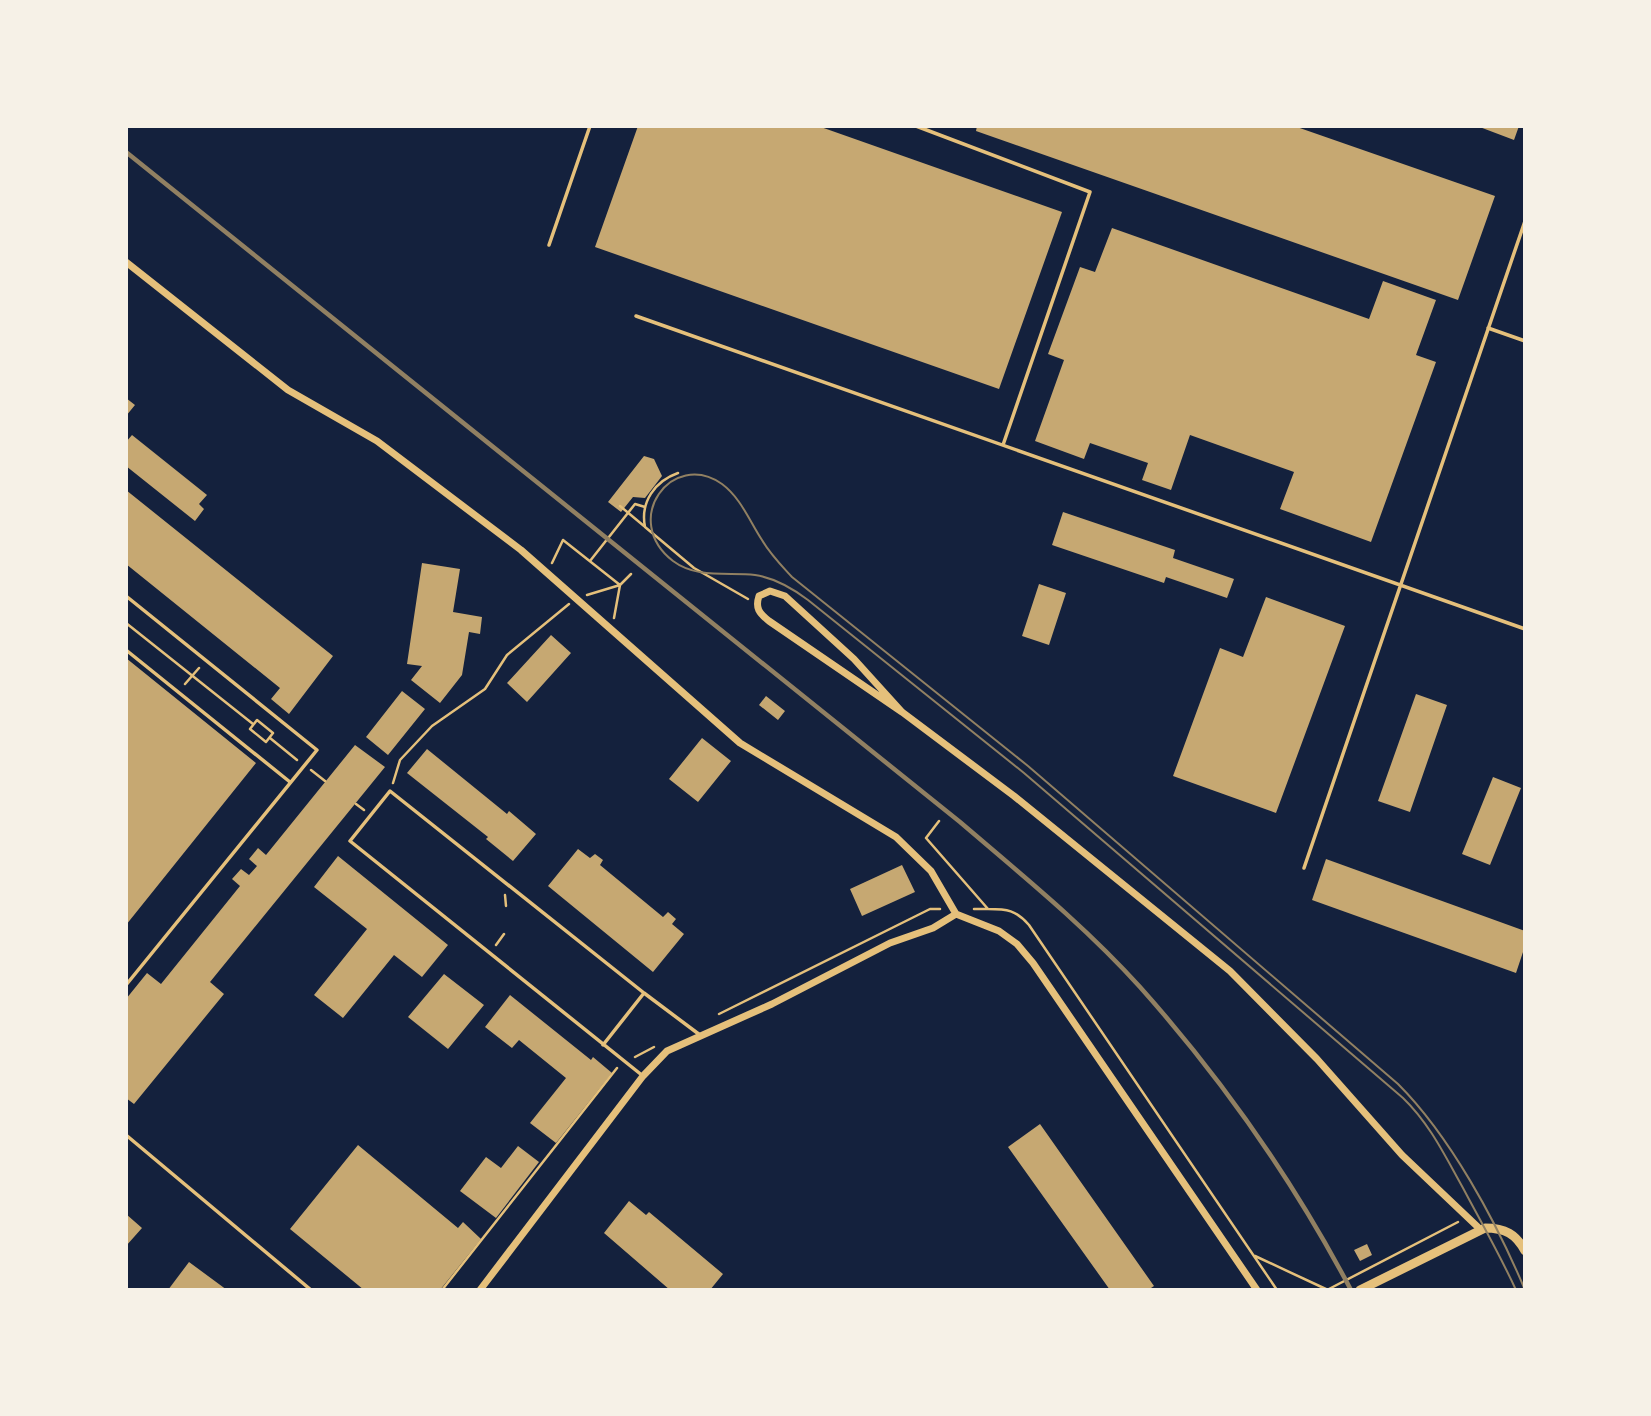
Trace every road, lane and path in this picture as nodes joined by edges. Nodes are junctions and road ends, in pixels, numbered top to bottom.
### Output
1 (590, 126) edge
2 (916, 126) edge
3 (1525, 221) edge
4 (550, 245) dead end
5 (126, 262) edge
6 (636, 316) dead end
7 (1488, 328) junction
8 (1525, 341) edge
9 (1003, 445) junction
10 (678, 472) dead end
11 (620, 506) dead end
12 (645, 507) junction
13 (628, 513) junction
14 (645, 527) junction
15 (590, 561) junction
16 (547, 573) junction
17 (631, 574) dead end
18 (620, 585) junction
19 (1400, 585) junction
20 (126, 596) edge
21 (576, 598) junction
22 (756, 604) junction
23 (126, 623) edge
24 (611, 629) junction
25 (1525, 629) edge
26 (126, 650) edge
27 (205, 660) junction
28 (192, 676) junction
29 (178, 692) junction
30 (902, 712) junction
31 (253, 724) junction
32 (270, 738) junction
33 (304, 765) junction
34 (326, 781) dead end
35 (290, 782) junction
36 (390, 790) junction
37 (355, 804) dead end
38 (364, 810) dead end
39 (939, 821) dead end
40 (926, 838) dead end
41 (1304, 868) dead end
42 (988, 909) dead end
43 (956, 914) junction
44 (504, 934) dead end
45 (489, 953) junction
46 (126, 985) edge
47 (644, 993) junction
48 (702, 1036) junction
49 (603, 1045) junction
50 (643, 1076) junction
51 (126, 1135) edge
52 (1468, 1217) junction
53 (1481, 1230) junction
54 (1525, 1251) edge
55 (1253, 1255) junction
56 (311, 1290) edge
57 (480, 1290) edge
58 (1257, 1290) edge
59 (1277, 1290) edge
60 (1328, 1290) edge
61 (1360, 1290) edge

1 - 4 lane
2 - 9 lane
3 - 7 lane
5 - 16 street
6 - 9 lane
7 - 8 lane
7 - 19 lane
9 - 19 lane
10 - 12 path
11 - 13 path
12 - 13 path
12 - 14 path
13 - 14 path
13 - 15 path
14 - 22 path
15 - 16 path
15 - 18 path
16 - 21 street
17 - 18 path
18 - 21 path
18 - 24 path
19 - 25 lane
19 - 41 lane
20 - 27 lane
21 - 24 street
21 - 36 path
22 - 30 street
22 - 30 street
23 - 28 path
24 - 43 street
26 - 29 lane
27 - 28 path
27 - 33 lane
28 - 29 path
28 - 31 path
29 - 35 lane
30 - 52 street
31 - 32 path
31 - 32 path
32 - 33 path
33 - 34 path
33 - 35 lane
35 - 46 lane
36 - 45 lane
36 - 47 lane
37 - 38 path
39 - 40 path
42 - 55 path
43 - 48 street
43 - 58 street
44 - 45 path
45 - 49 lane
47 - 48 lane
47 - 49 lane
48 - 50 street
49 - 50 lane
50 - 57 street
51 - 56 lane
52 - 53 street
52 - 60 path
53 - 54 street
53 - 61 street
55 - 59 path
55 - 60 path

